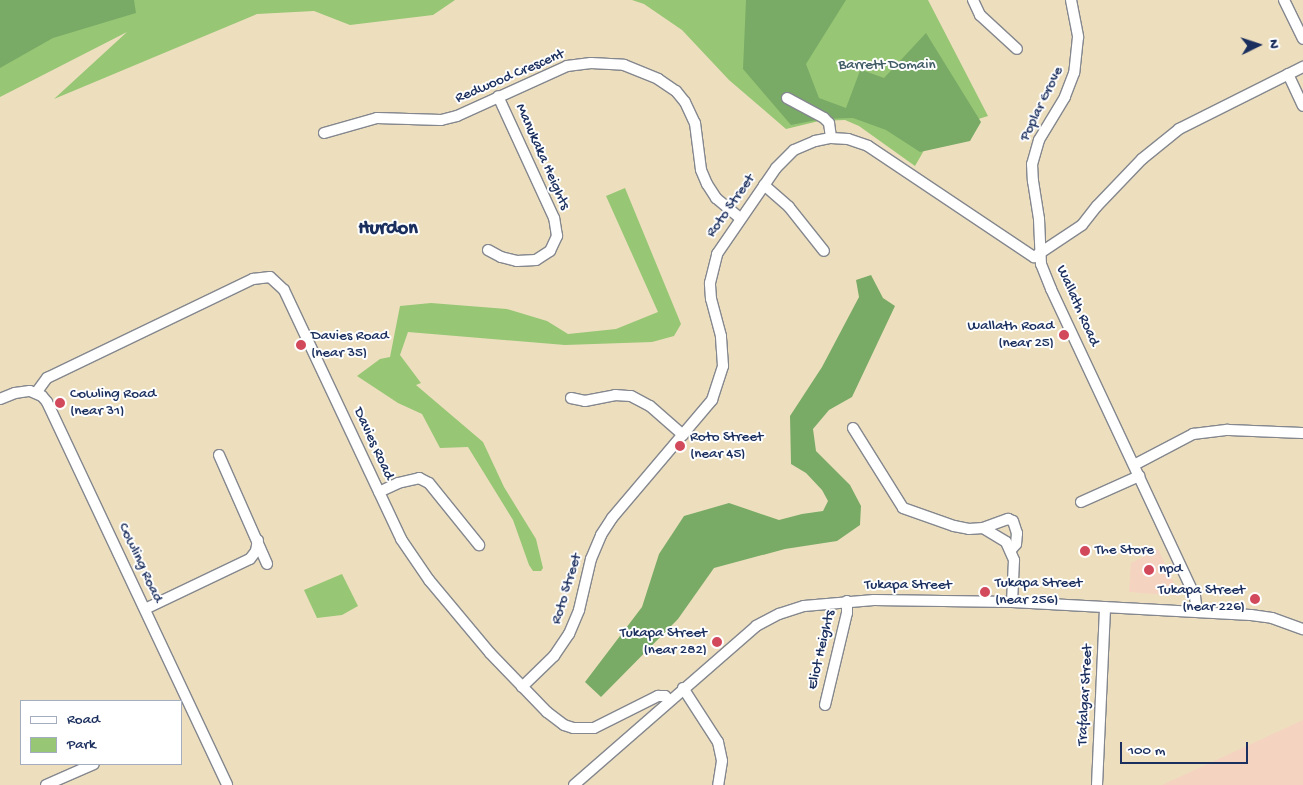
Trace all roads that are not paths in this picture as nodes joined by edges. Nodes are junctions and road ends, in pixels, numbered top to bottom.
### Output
1 (973, 0) edge
2 (1071, 0) edge
3 (1284, 0) edge
4 (1303, 39) edge
5 (1016, 49) dead end
6 (1303, 67) edge
7 (1288, 74) junction
8 (498, 96) junction
9 (787, 98) dead end
10 (1303, 106) edge
11 (324, 133) dead end
12 (831, 138) junction
13 (764, 185) junction
14 (740, 218) junction
15 (488, 250) dead end
16 (824, 251) dead end
17 (1041, 252) junction
18 (36, 393) junction
19 (571, 398) dead end
20 (0, 399) edge
21 (853, 428) dead end
22 (1303, 433) edge
23 (683, 435) junction
24 (219, 455) dead end
25 (1134, 465) junction
26 (1139, 476) junction
27 (378, 492) junction
28 (1081, 502) dead end
29 (983, 528) junction
30 (258, 540) junction
31 (479, 545) dead end
32 (1011, 550) junction
33 (267, 564) dead end
34 (847, 601) junction
35 (1012, 602) junction
36 (1105, 607) junction
37 (145, 609) junction
38 (1197, 612) junction
39 (1303, 629) edge
40 (522, 686) junction
41 (682, 688) junction
42 (669, 700) junction
43 (185, 702) edge
44 (825, 705) dead end
45 (92, 765) edge
46 (46, 785) edge
47 (227, 785) edge
48 (574, 785) edge
49 (718, 785) edge
50 (1096, 785) edge

1 - 5 street
2 - 17 street, Poplar Grove
3 - 4 street
6 - 7 street, Wallath Road
7 - 10 street
7 - 17 street, Wallath Road
8 - 11 street, Redwood Crescent
8 - 14 street, Redwood Crescent
8 - 15 street, Manukaka Heights
9 - 12 street
12 - 13 street, Roto Street
12 - 17 street, Roto Street
13 - 14 street, Roto Street
13 - 16 street
14 - 23 street, Roto Street
17 - 25 street, Wallath Road
18 - 20 street
18 - 27 street, Davies Road
18 - 37 street, Cowling Road
19 - 23 street
21 - 29 street
22 - 25 street
23 - 40 street, Roto Street
24 - 30 street
25 - 26 street, Wallath Road
26 - 28 street
26 - 38 street, Wallath Road
27 - 31 street
27 - 40 street, Davies Road
29 - 32 street
29 - 32 street
30 - 33 street
30 - 37 street
32 - 35 street
34 - 35 street, Tukapa Street
34 - 41 street, Tukapa Street
34 - 44 street, Eliot Heights
35 - 36 street, Tukapa Street
36 - 38 street, Tukapa Street
36 - 50 street, Trafalgar Street
37 - 43 street, Cowling Road
38 - 39 street, Tukapa Street
40 - 42 street, Davies Road
41 - 42 street, Tukapa Street
41 - 49 street
42 - 48 street, Tukapa Street
43 - 47 street, Cowling Road
45 - 46 street

